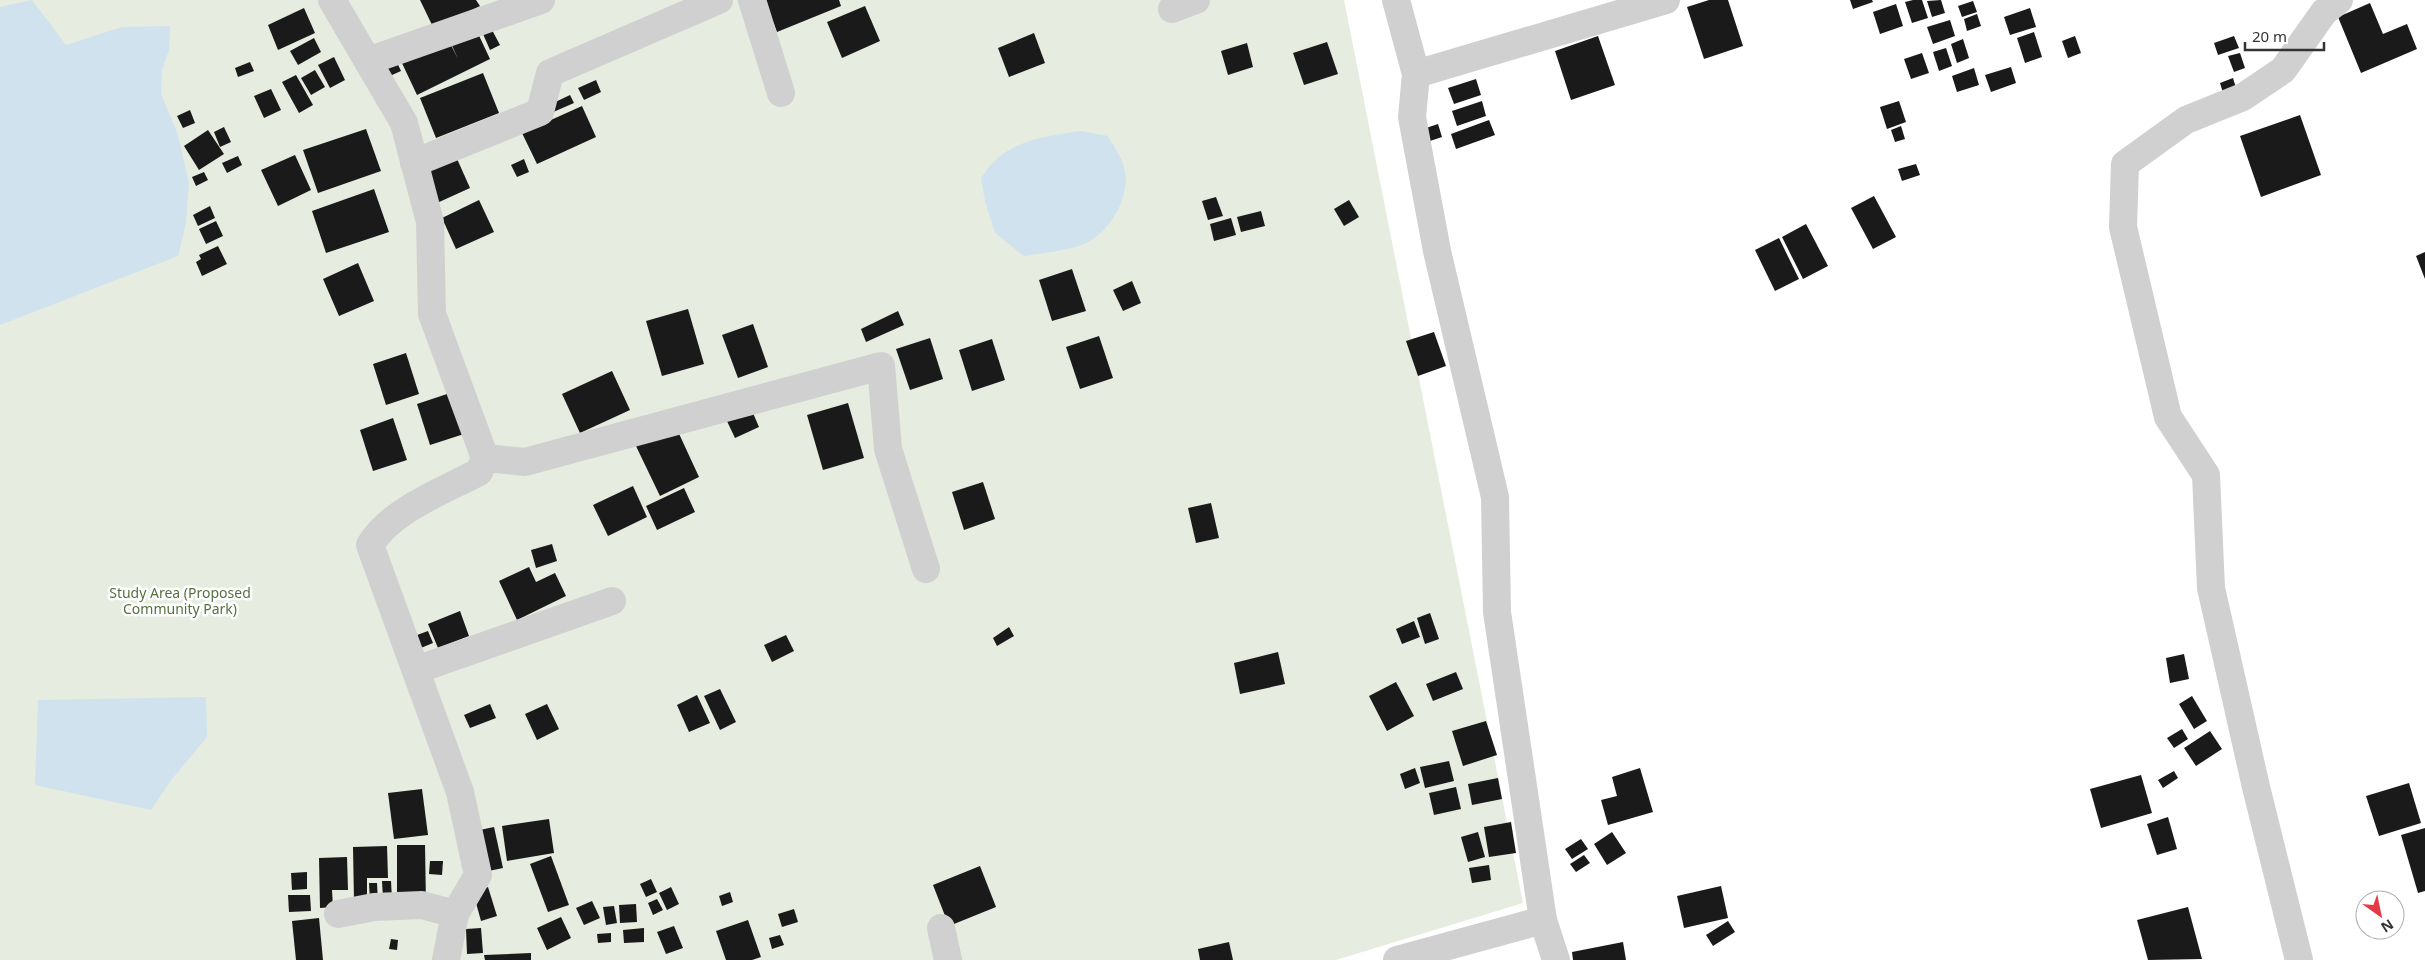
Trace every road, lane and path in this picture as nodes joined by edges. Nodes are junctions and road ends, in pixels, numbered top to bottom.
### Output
1 (332, 0) edge
2 (540, 0) edge
3 (719, 0) edge
4 (752, 0) edge
5 (1396, 0) edge
6 (1666, 0) edge
7 (2339, 0) edge
8 (368, 61) junction
9 (1416, 74) junction
10 (781, 93) dead end
11 (414, 163) junction
12 (485, 458) junction
13 (926, 569) dead end
14 (612, 600) dead end
15 (416, 670) junction
16 (338, 914) dead end
17 (455, 914) junction
18 (1543, 920) junction
19 (941, 928) dead end
20 (446, 960) edge
21 (948, 960) edge
22 (1397, 960) edge
23 (1556, 960) edge
24 (2299, 960) edge

1 - 8 street
2 - 8 street
3 - 11 street
4 - 10 street
5 - 9 street
6 - 9 street
7 - 24 street
8 - 11 street
9 - 18 street
11 - 12 street
12 - 13 street
12 - 15 street
14 - 15 street
15 - 17 street
16 - 17 street
17 - 20 street
18 - 22 street
18 - 23 street
19 - 21 street

